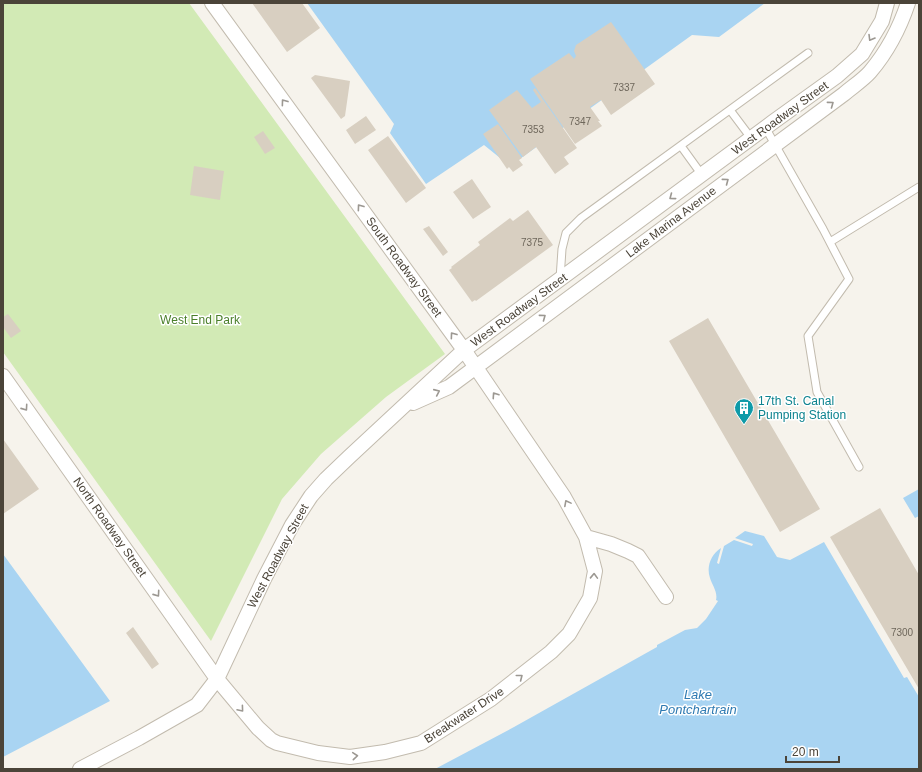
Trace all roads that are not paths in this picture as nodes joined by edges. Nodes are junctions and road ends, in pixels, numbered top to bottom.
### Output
1 (212, 3) edge
2 (887, 3) edge
3 (908, 3) edge
4 (808, 53) dead end
5 (730, 110) junction
6 (766, 127) junction
7 (751, 138) junction
8 (776, 144) junction
9 (681, 146) junction
10 (702, 175) junction
11 (919, 187) edge
12 (830, 242) junction
13 (560, 280) junction
14 (464, 350) junction
15 (475, 366) junction
16 (3, 376) edge
17 (402, 408) junction
18 (859, 467) dead end
19 (586, 537) junction
20 (666, 596) dead end
21 (217, 679) junction
22 (80, 769) edge

14 -> 1 street, South Roadway Street
2 -> 6 street, West Roadway Street
8 -> 3 street, Lake Marina Avenue
4 - 5 lane
5 - 7 lane
5 - 9 lane
6 - 7 street, West Roadway Street
6 - 8 lane
7 - 10 street, West Roadway Street
8 - 12 lane
15 -> 8 street, Lake Marina Avenue
9 - 10 lane
9 - 13 lane
10 -> 13 street, West Roadway Street
11 - 12 lane
12 - 18 lane
13 - 14 street, West Roadway Street
14 - 15 street, South Roadway Street
14 - 17 street, West Roadway Street
17 -> 15 street, Lake Marina Avenue
19 -> 15 street, South Roadway Street
16 -> 21 street, North Roadway Street
17 - 21 street, West Roadway Street
19 - 20 street
21 -> 19 street, Breakwater Drive
21 - 22 street

